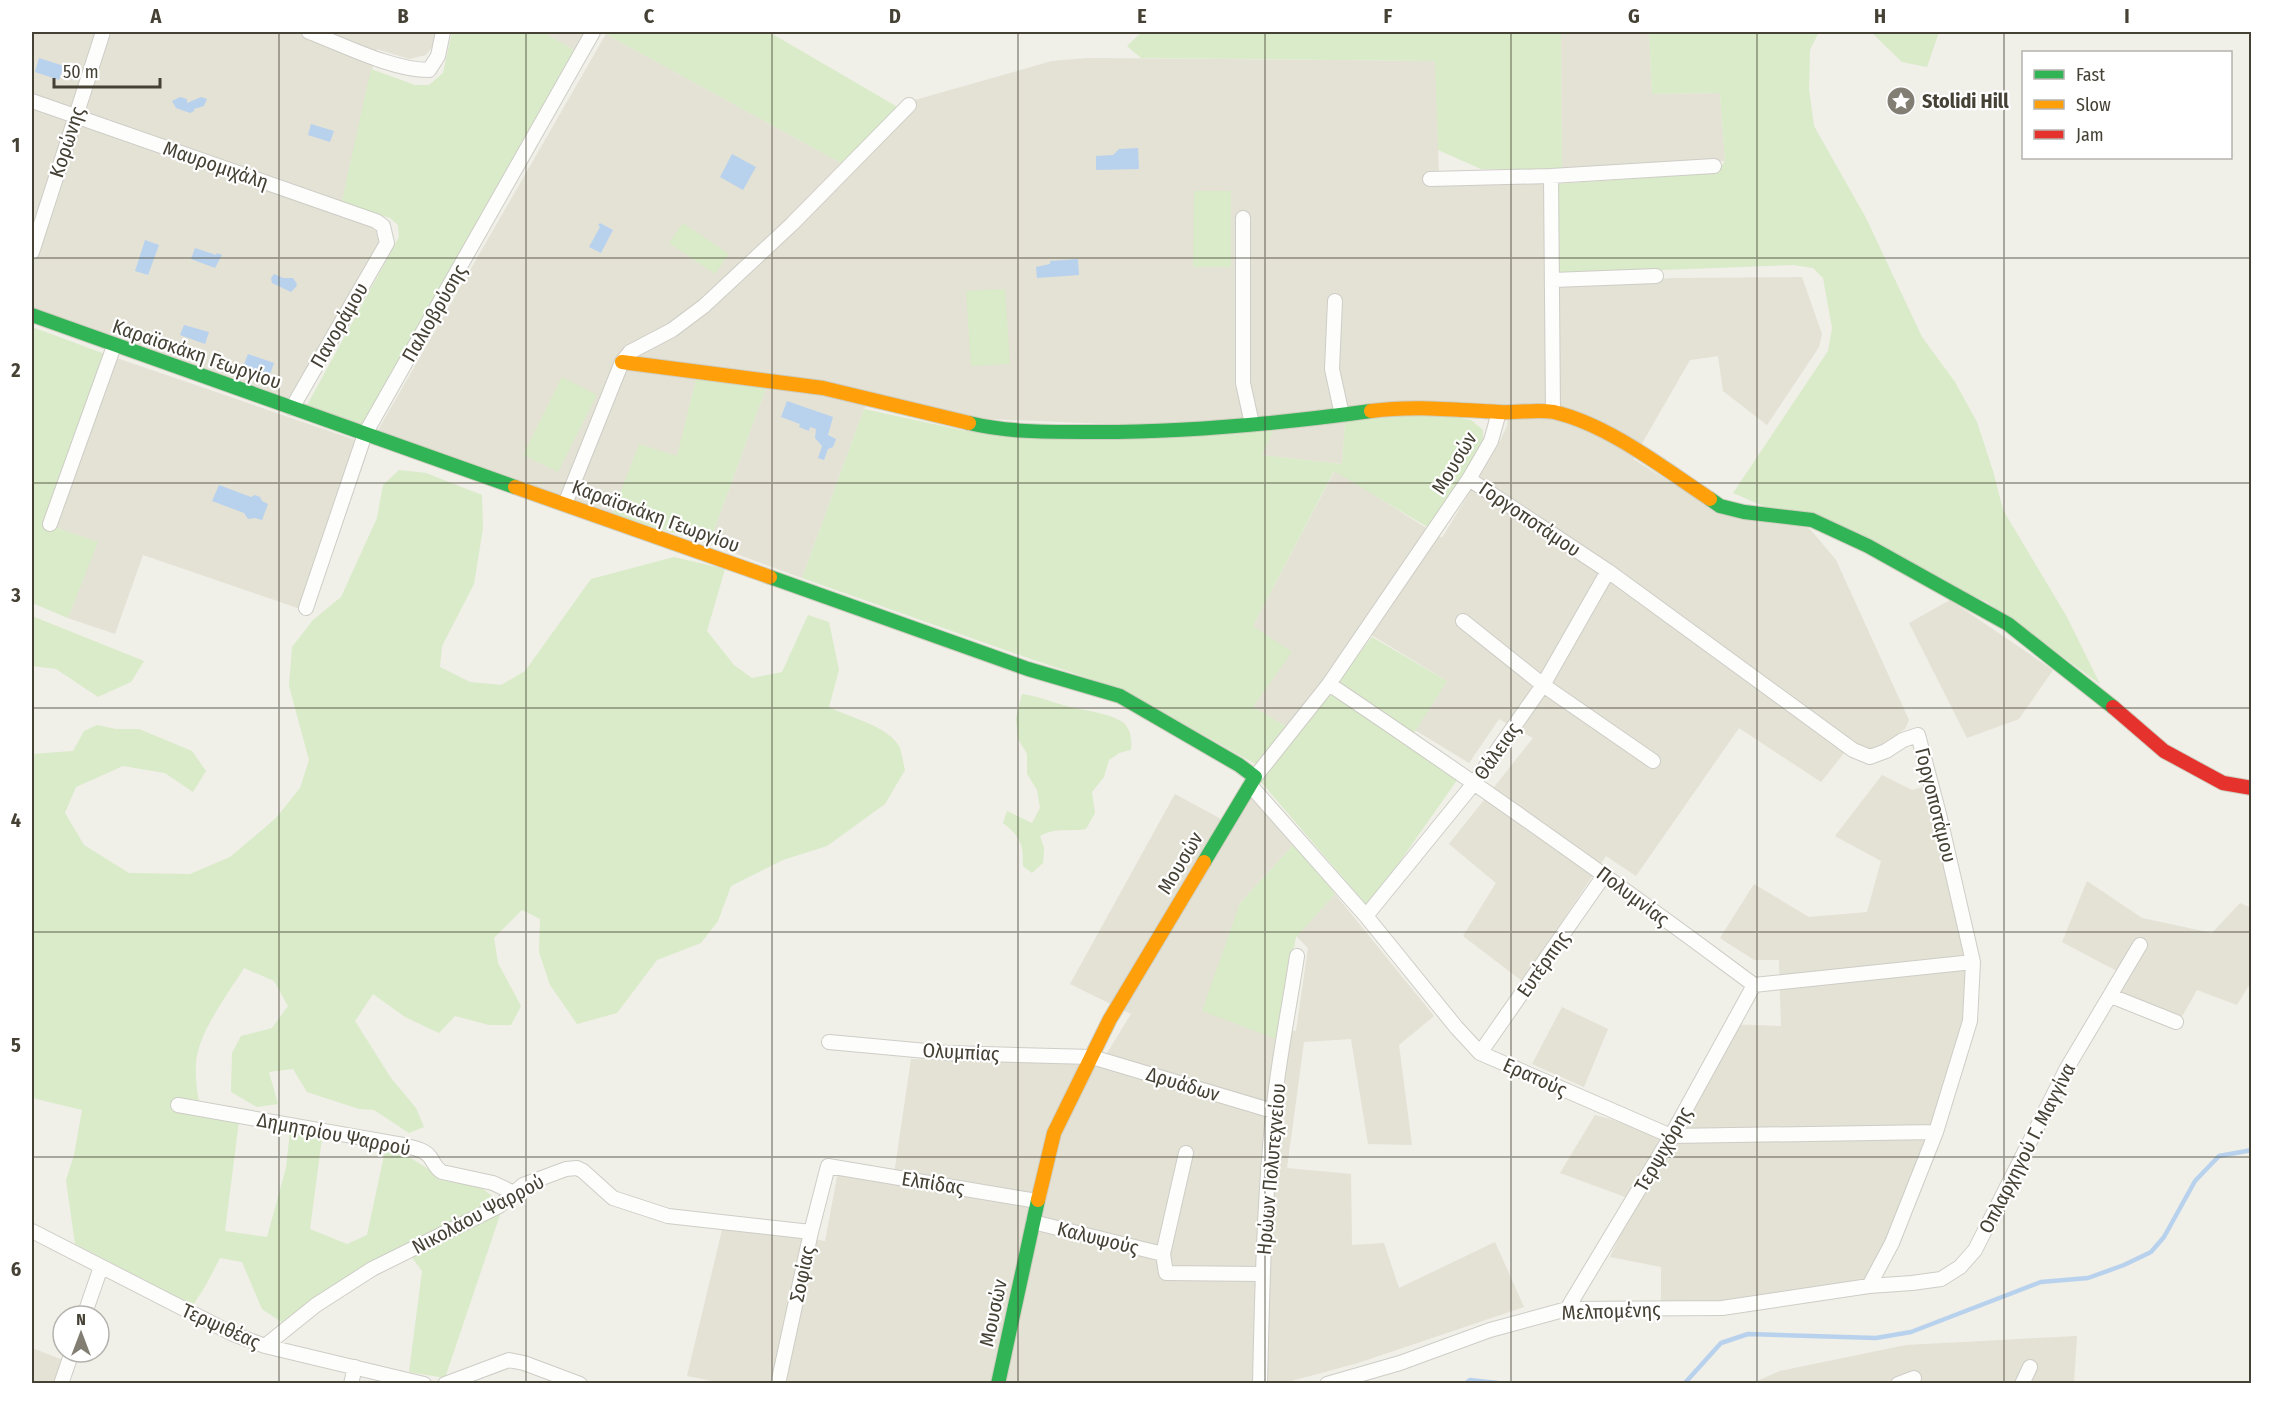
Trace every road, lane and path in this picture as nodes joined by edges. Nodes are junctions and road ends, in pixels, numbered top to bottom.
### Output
1 (104, 32) edge
2 (309, 32) edge
3 (443, 32) edge
4 (593, 32) edge
5 (32, 101) edge
6 (909, 105) dead end
7 (76, 116) junction
8 (1714, 166) dead end
9 (1551, 176) junction
10 (1430, 178) dead end
11 (1243, 218) dead end
12 (387, 243) joint
13 (32, 252) edge
14 (1656, 276) dead end
15 (1553, 280) junction
16 (1335, 301) dead end
17 (32, 315) edge
18 (114, 346) junction
19 (622, 363) junction
20 (292, 408) junction
21 (1499, 412) junction
22 (1553, 412) junction
23 (1342, 415) junction
24 (1252, 424) junction
25 (365, 434) junction
26 (1469, 479) junction
27 (565, 504) junction
28 (50, 524) dead end
29 (1608, 571) junction
30 (306, 608) dead end
31 (1463, 621) dead end
32 (1329, 684) junction
33 (1543, 685) junction
34 (1653, 761) dead end
35 (1252, 781) junction
36 (1476, 783) junction
37 (2252, 788) edge
38 (1605, 874) junction
39 (1366, 916) junction
40 (2140, 945) dead end
41 (1297, 956) dead end
42 (1973, 962) junction
43 (1754, 986) junction
44 (2111, 996) junction
45 (2176, 1022) dead end
46 (829, 1042) dead end
47 (1480, 1053) junction
48 (1092, 1057) junction
49 (178, 1105) dead end
50 (1273, 1111) junction
51 (1936, 1132) junction
52 (1671, 1136) junction
53 (1186, 1153) dead end
54 (828, 1166) joint
55 (514, 1193) junction
56 (1037, 1201) junction
57 (1033, 1222) junction
58 (32, 1231) edge
59 (811, 1232) junction
60 (1163, 1254) junction
61 (101, 1267) junction
62 (1262, 1274) junction
63 (1869, 1286) junction
64 (88, 1304) edge
65 (1567, 1309) junction
66 (265, 1346) junction
67 (68, 1364) edge
68 (355, 1367) junction
69 (2030, 1367) dead end
70 (1914, 1378) dead end
71 (62, 1383) edge
72 (351, 1383) edge
73 (424, 1383) edge
74 (445, 1383) edge
75 (580, 1383) edge
76 (778, 1383) edge
77 (998, 1383) edge
78 (1260, 1383) edge
79 (1327, 1383) edge
80 (1898, 1383) edge
81 (2022, 1383) edge

1 - 7 street, Κορώνης
2 - 3 street
4 - 25 street, Παλιοβρύσης
5 - 7 street, Μαυρομιχάλη
6 - 19 street
7 - 12 street, Μαυρομιχάλη
7 - 13 street, Κορώνης
8 - 9 street
9 - 10 street
9 - 15 street
11 - 24 street
12 - 20 street, Πανοράμου
14 - 15 street
15 - 22 street
16 - 23 street
17 - 18 street, Καραϊσκάκη Γεωργίου
18 - 20 street, Καραϊσκάκη Γεωργίου
18 - 28 street
19 - 24 street
19 - 27 street
20 - 25 street, Καραϊσκάκη Γεωργίου
21 - 22 street
21 - 23 street
21 - 26 street, Μουσών
22 - 37 street
23 - 24 street
25 - 27 street, Καραϊσκάκη Γεωργίου
25 - 30 street, Παλιοβρύσης
26 - 29 street, Γοργοποτάμου
26 - 32 street, Μουσών
27 - 35 street, Καραϊσκάκη Γεωργίου
29 - 33 street, Θάλειας
29 - 42 street, Γοργοποτάμου
31 - 33 street
32 - 35 street, Μουσών
32 - 36 street, Πολυμνίας
33 - 34 street
33 - 36 street, Θάλειας
35 - 39 street, Ερατούς
35 - 48 street, Μουσών
36 - 38 street, Πολυμνίας
36 - 39 street, Θάλειας
38 - 43 street, Πολυμνίας
38 - 47 street, Ευτέρπης
39 - 47 street, Ερατούς
40 - 44 street, Οπλαρχηγού Γ. Μαγγίνα
41 - 50 street, Ηρώων Πολυτεχνείου
42 - 43 street
42 - 51 street, Γοργοποτάμου
43 - 52 street, Τερψιχόρης
44 - 45 street
44 - 63 street, Οπλαρχηγού Γ. Μαγγίνα
46 - 48 street, Ολυμπίας
47 - 52 street, Ερατούς
48 - 50 street, Δρυάδων
48 - 56 street, Μουσών
49 - 55 street, Δημητρίου Ψαρρού
50 - 62 street, Ηρώων Πολυτεχνείου
51 - 52 street, Ερατούς
51 - 63 street, Γοργοποτάμου
52 - 65 street, Τερψιχόρης
53 - 60 street
54 - 56 street, Ελπίδας
54 - 59 street, Σοφίας
55 - 59 street, Νικολάου Ψαρρού
55 - 66 street, Νικολάου Ψαρρού
56 - 57 street, Μουσών
57 - 60 street, Καλυψούς
57 - 77 street, Μουσών
58 - 61 street, Τερψιθέας
59 - 76 street, Σοφίας
60 - 62 street
61 - 64 street
61 - 66 street, Τερψιθέας
62 - 78 street, Ηρώων Πολυτεχνείου
63 - 65 street, Μελπομένης
65 - 79 street, Μελπομένης
66 - 68 street, Τερψιθέας
67 - 71 street
68 - 72 street
68 - 73 street, Τερψιθέας
69 - 81 street
70 - 80 street
74 - 75 street

